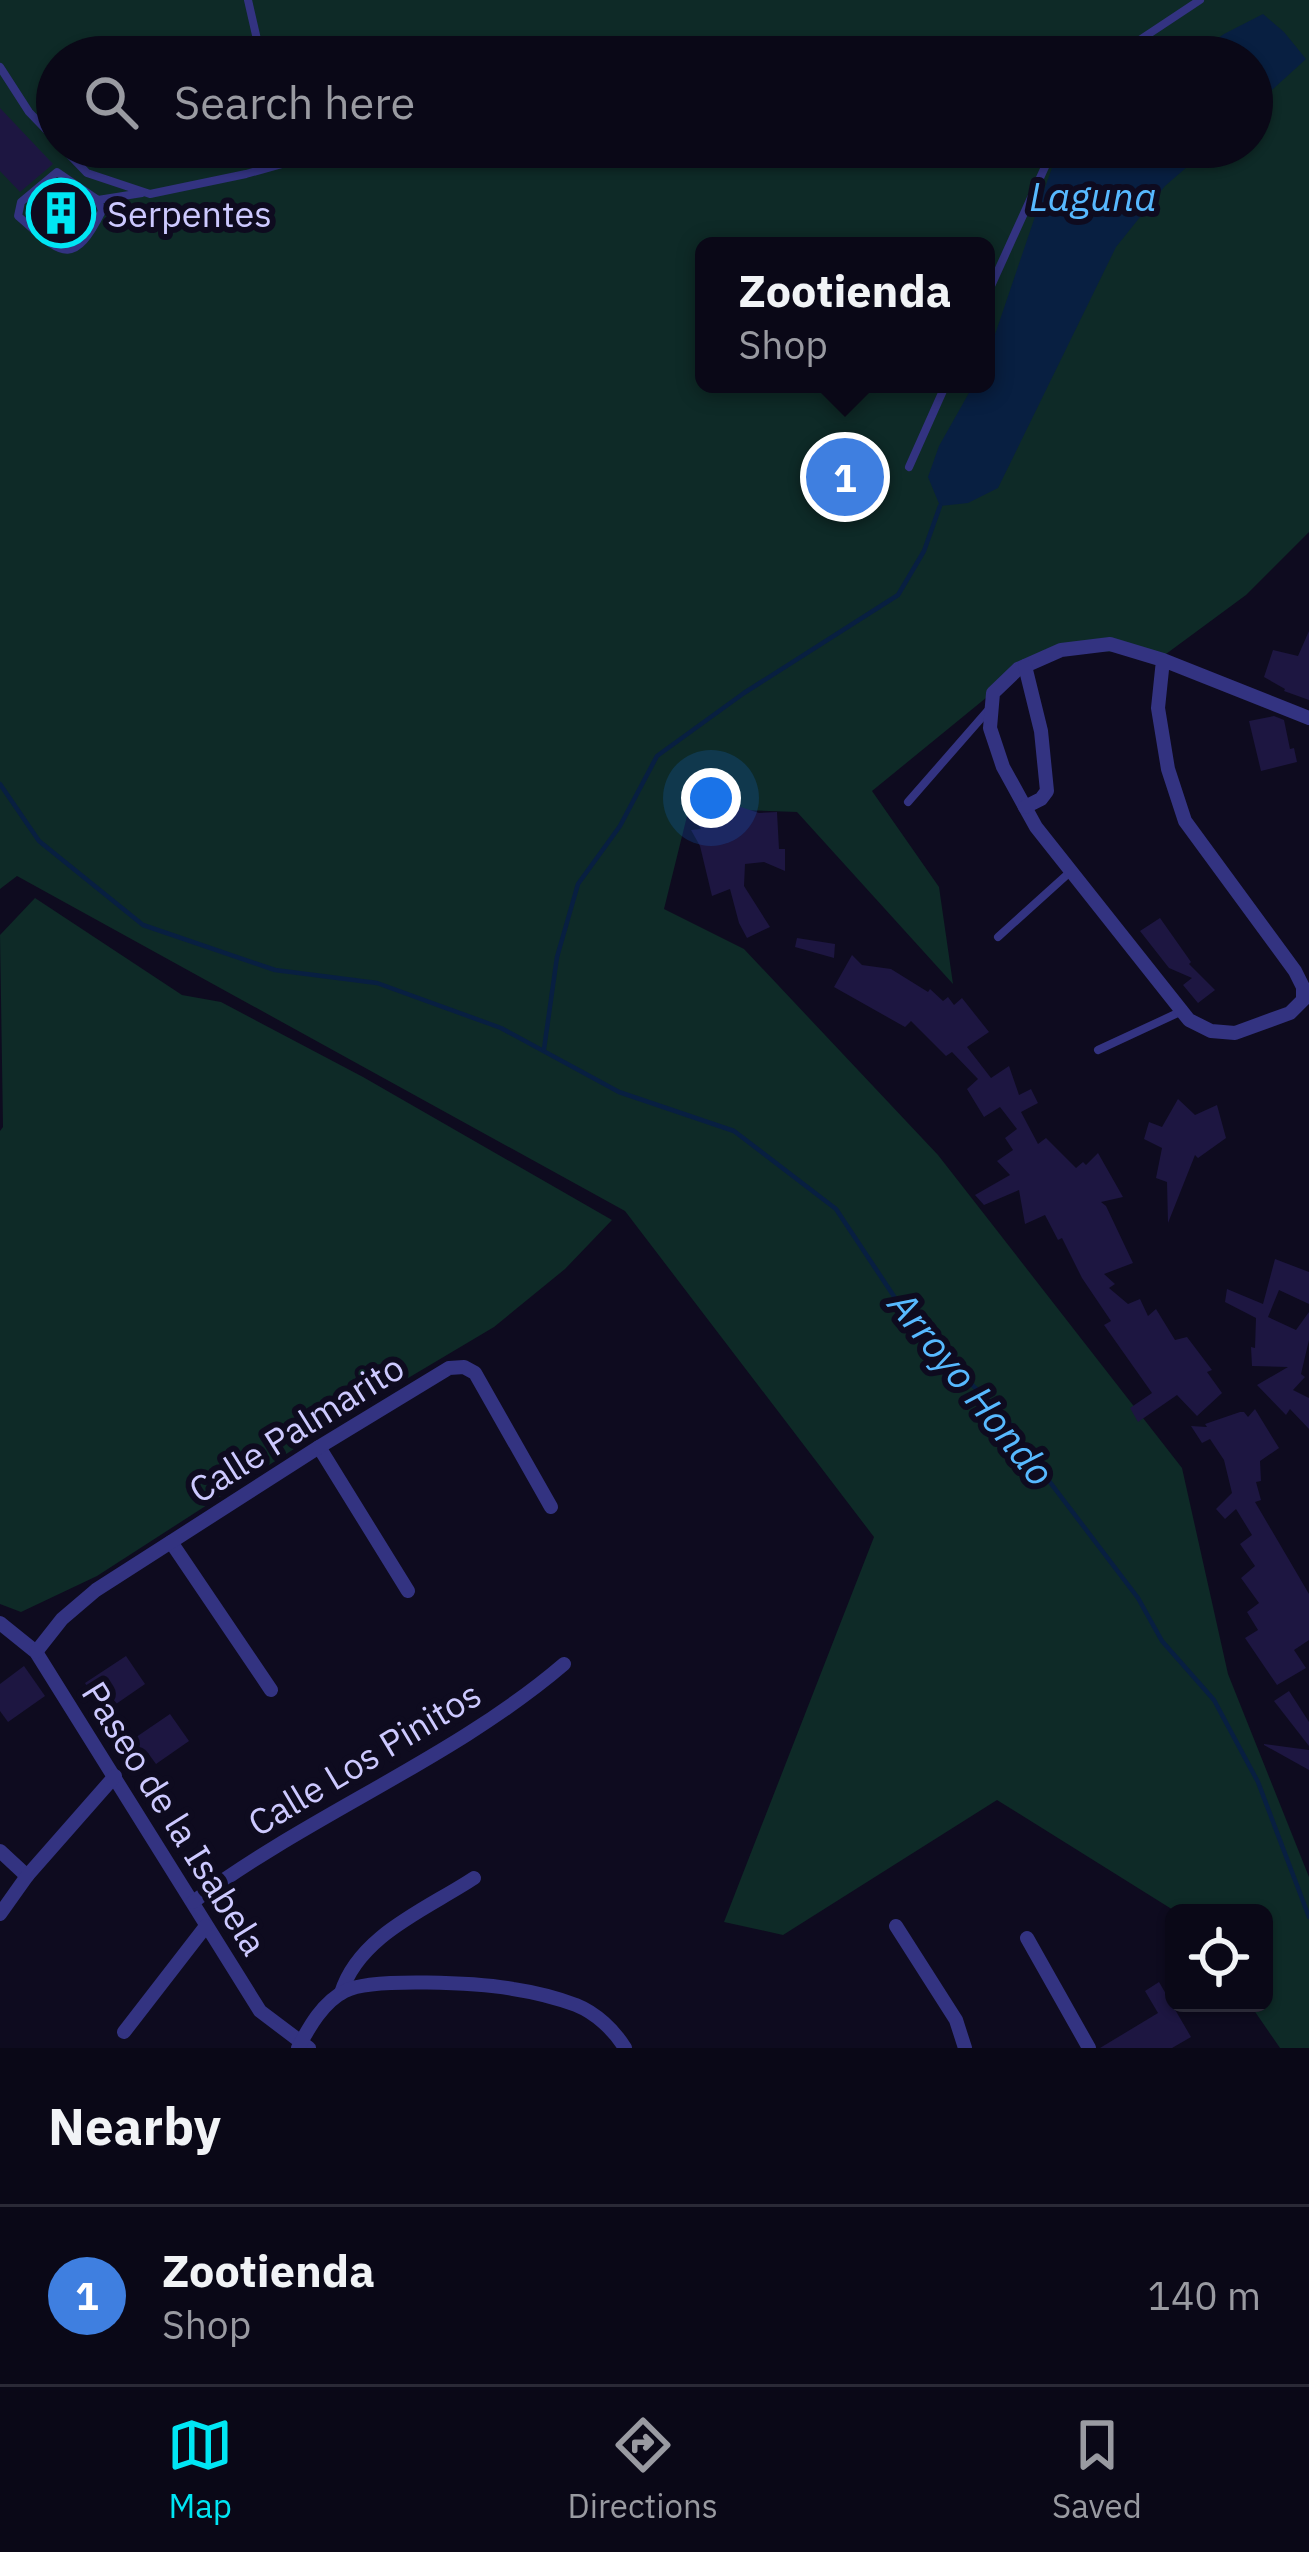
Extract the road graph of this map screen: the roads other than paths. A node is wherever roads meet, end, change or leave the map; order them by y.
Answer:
1 (248, 0) edge
2 (1201, 0) edge
3 (256, 36) edge
4 (1146, 36) edge
5 (0, 67) edge
6 (36, 119) edge
7 (82, 168) edge
8 (267, 168) edge
9 (1044, 168) edge
10 (146, 193) junction
11 (98, 200) junction
12 (995, 277) edge
13 (942, 393) edge
14 (909, 467) dead end
15 (1162, 660) junction
16 (1025, 666) junction
17 (992, 699) junction
18 (1309, 718) edge
19 (908, 802) dead end
20 (1025, 807) junction
21 (1071, 871) junction
22 (998, 937) dead end
23 (1181, 1011) junction
24 (1098, 1050) dead end
25 (319, 1447) junction
26 (551, 1507) dead end
27 (171, 1542) junction
28 (408, 1591) dead end
29 (0, 1623) edge
30 (36, 1652) junction
31 (564, 1664) dead end
32 (271, 1690) dead end
33 (115, 1776) junction
34 (0, 1851) edge
35 (27, 1876) junction
36 (474, 1878) dead end
37 (193, 1902) junction
38 (0, 1914) edge
39 (206, 1926) junction
40 (896, 1926) dead end
41 (1028, 1939) dead end
42 (340, 1993) junction
43 (124, 2032) dead end
44 (302, 2046) edge
45 (625, 2048) edge
46 (964, 2048) edge
47 (1089, 2048) edge

1 - 3 lane
2 - 4 lane
5 - 6 lane
7 - 10 lane
8 - 10 lane
9 - 12 lane
10 - 11 lane
11 - 11 lane
13 - 14 lane
15 - 16 street
15 - 18 street
15 - 23 street
16 - 17 street
16 - 20 street
17 - 19 lane
17 - 20 street
20 - 21 street
21 - 22 lane
21 - 23 street
23 - 24 lane
25 - 26 street, Calle Palmarito
25 - 27 street, Calle Palmarito
25 - 28 street
27 - 30 street, Calle Palmarito
27 - 32 street
29 - 30 street, Paseo de la Isabela
30 - 33 street, Paseo de la Isabela
31 - 37 street, Calle Los Pinitos
33 - 35 street
33 - 37 street, Paseo de la Isabela
34 - 35 street
35 - 38 street
36 - 42 street
37 - 39 street, Paseo de la Isabela
39 - 43 street
39 - 44 street, Paseo de la Isabela
40 - 46 street
41 - 47 street
42 - 44 street
42 - 45 street

